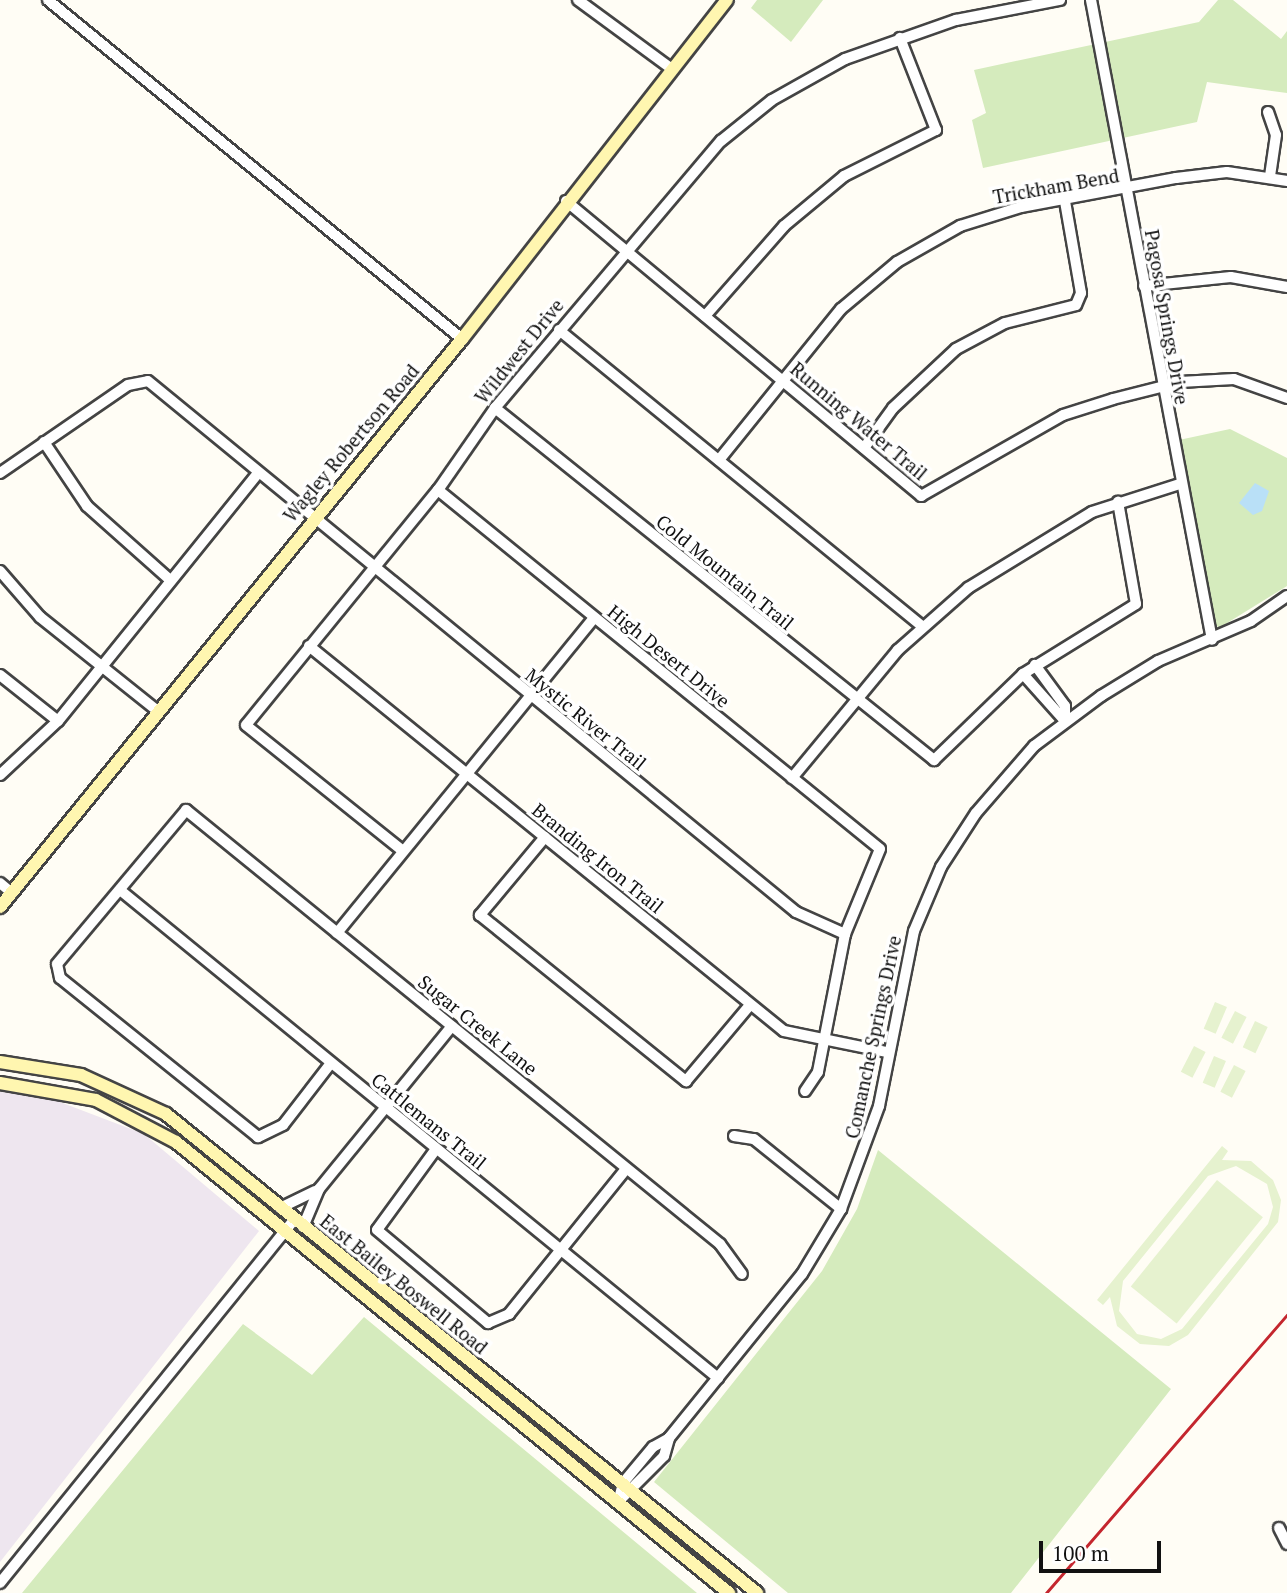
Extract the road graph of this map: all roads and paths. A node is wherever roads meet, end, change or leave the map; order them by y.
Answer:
1 (48, 0) edge
2 (578, 0) edge
3 (727, 0) edge
4 (1060, 0) edge
5 (1091, 0) edge
6 (900, 38) junction
7 (671, 69) junction
8 (1268, 112) dead end
9 (1270, 176) junction
10 (1287, 181) edge
11 (1128, 191) junction
12 (566, 201) junction
13 (1065, 201) junction
14 (624, 250) junction
15 (1144, 286) junction
16 (1287, 287) edge
17 (705, 316) junction
18 (559, 330) junction
19 (462, 339) junction
20 (783, 380) junction
21 (1161, 387) junction
22 (1287, 398) edge
23 (495, 408) junction
24 (44, 442) junction
25 (864, 448) junction
26 (719, 460) junction
27 (0, 472) edge
28 (258, 473) junction
29 (1180, 484) junction
30 (438, 490) junction
31 (1118, 502) junction
32 (313, 517) junction
33 (373, 568) junction
34 (0, 571) edge
35 (170, 580) junction
36 (1287, 596) edge
37 (594, 618) junction
38 (922, 626) junction
39 (1212, 640) junction
40 (309, 646) junction
41 (1035, 665) junction
42 (102, 667) junction
43 (1023, 674) junction
44 (0, 675) edge
45 (530, 696) junction
46 (855, 701) junction
47 (159, 712) junction
48 (58, 721) junction
49 (1065, 721) junction
50 (466, 774) junction
51 (0, 775) edge
52 (792, 778) junction
53 (545, 837) junction
54 (402, 851) junction
55 (0, 883) edge
56 (120, 890) junction
57 (12, 892) junction
58 (0, 907) edge
59 (337, 933) junction
60 (845, 934) junction
61 (750, 1005) junction
62 (452, 1026) junction
63 (823, 1043) junction
64 (886, 1052) junction
65 (0, 1062) edge
66 (331, 1063) junction
67 (0, 1083) edge
68 (805, 1091) dead end
69 (385, 1108) junction
70 (734, 1136) dead end
71 (436, 1149) junction
72 (626, 1169) junction
73 (319, 1189) junction
74 (281, 1208) junction
75 (841, 1209) junction
76 (294, 1226) junction
77 (560, 1250) junction
78 (742, 1274) dead end
79 (718, 1378) junction
80 (669, 1438) junction
81 (623, 1483) junction
82 (634, 1493) junction
83 (618, 1502) junction
84 (1279, 1528) dead end
85 (1287, 1544) edge
86 (0, 1583) edge
87 (729, 1593) edge
88 (757, 1593) edge

1 - 19 street
2 - 7 street
3 - 7 main road, Wagley Robertson Road
4 - 6 street, Wildwest Drive
5 - 11 street, Pagosa Springs Drive
6 - 14 street, Wildwest Drive
6 - 17 street
7 - 12 main road, Wagley Robertson Road
8 - 9 street
9 - 10 street, Trickham Bend
9 - 11 street, Trickham Bend
11 - 13 street, Trickham Bend
11 - 15 street, Pagosa Springs Drive
12 - 14 street, Running Water Trail
12 - 19 main road, Wagley Robertson Road
13 - 20 street, Trickham Bend
13 - 25 street
14 - 17 street, Running Water Trail
14 - 18 street, Wildwest Drive
15 - 16 street
15 - 21 street, Pagosa Springs Drive
17 - 20 street, Running Water Trail
18 - 23 street, Wildwest Drive
18 - 26 street
19 - 32 main road, Wagley Robertson Road
20 - 25 street, Running Water Trail
20 - 26 street, Trickham Bend
21 - 22 street, Running Water Trail
21 - 25 street, Running Water Trail
21 - 29 street, Pagosa Springs Drive
23 - 30 street, Wildwest Drive
23 - 46 street, Cold Mountain Trail
24 - 27 street
24 - 28 street, Mystic River Trail
24 - 35 street
26 - 38 street
28 - 32 street, Mystic River Trail
28 - 35 street
29 - 31 street
29 - 39 street, Pagosa Springs Drive
30 - 33 street, Wildwest Drive
30 - 37 street, High Desert Drive
31 - 38 street
31 - 41 street
32 - 33 street, Mystic River Trail
32 - 47 main road, Wagley Robertson Road
33 - 40 street, Wildwest Drive
33 - 45 street, Mystic River Trail
34 - 42 street
35 - 42 street
36 - 39 street, Comanche Springs Drive
37 - 45 street
37 - 52 street, High Desert Drive
38 - 46 street
39 - 49 street, Comanche Springs Drive
40 - 50 street, Branding Iron Trail
40 - 54 street, Wildwest Drive
41 - 43 street
41 - 49 street
42 - 47 street
42 - 48 street
43 - 46 street, Cold Mountain Trail
43 - 49 street
44 - 48 street
45 - 50 street
45 - 60 street, Mystic River Trail
46 - 52 street
47 - 57 main road, Wagley Robertson Road
48 - 51 street
49 - 64 street, Comanche Springs Drive
50 - 53 street, Branding Iron Trail
50 - 54 street
52 - 60 street, High Desert Drive
53 - 61 street, Branding Iron Trail
53 - 61 street
54 - 59 street
55 - 57 street
56 - 59 street, Sugar Creek Lane
56 - 66 street, Cattlemans Trail
56 - 66 street
57 - 58 main road, Wagley Robertson Road
59 - 62 street, Sugar Creek Lane
60 - 63 street
61 - 63 street, Branding Iron Trail
62 - 69 street
62 - 72 street, Sugar Creek Lane
63 - 64 street, Branding Iron Trail
63 - 68 street
64 - 75 street, Comanche Springs Drive
65 - 74 main road, East Bailey Boswell Road
66 - 69 street, Cattlemans Trail
67 - 76 main road, East Bailey Boswell Road
69 - 71 street, Cattlemans Trail
69 - 73 street
70 - 75 street
71 - 77 street, Cattlemans Trail
71 - 77 street
72 - 77 street
72 - 78 street, Sugar Creek Lane
73 - 74 street
73 - 76 street
74 - 76 main road, East Bailey Boswell Road
75 - 79 street, Comanche Springs Drive
76 - 81 main road, East Bailey Boswell Road
76 - 83 main road, East Bailey Boswell Road
76 - 86 street
77 - 79 street, Cattlemans Trail
79 - 80 street, Comanche Springs Drive
80 - 81 street, Comanche Springs Drive
80 - 82 street, Comanche Springs Drive
81 - 82 main road, East Bailey Boswell Road
81 - 83 street, Comanche Springs Drive
82 - 83 street, Comanche Springs Drive
82 - 88 main road, East Bailey Boswell Road
83 - 87 main road, East Bailey Boswell Road
84 - 85 street

